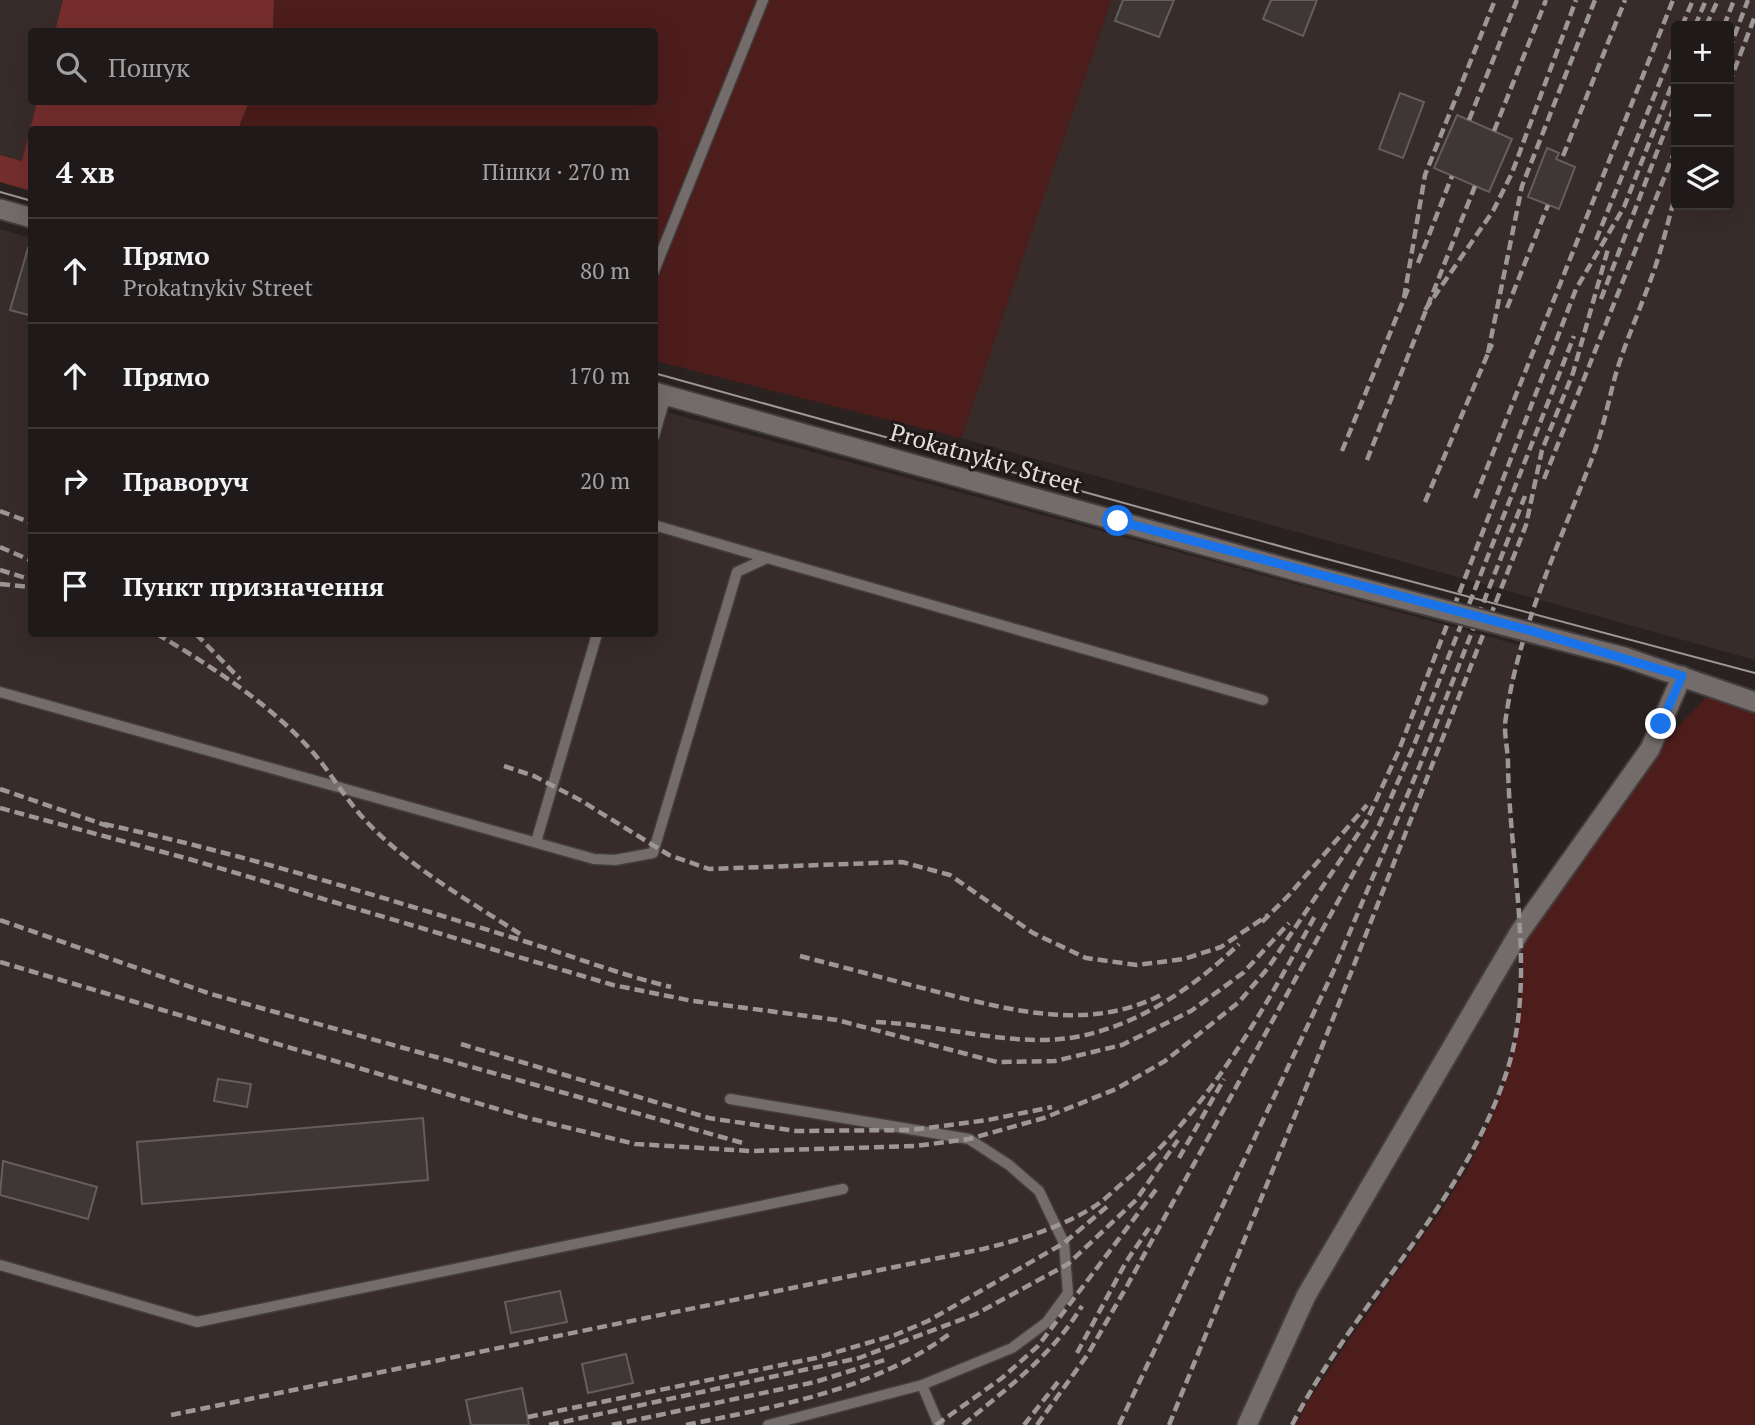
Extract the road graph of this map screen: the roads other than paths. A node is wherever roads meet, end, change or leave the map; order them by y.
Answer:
1 (764, 0) edge
2 (0, 209) edge
3 (28, 217) edge
4 (658, 261) edge
5 (660, 394) edge
6 (658, 526) edge
7 (767, 558) junction
8 (596, 637) edge
9 (1682, 676) junction
10 (0, 692) edge
11 (1263, 700) dead end
12 (1755, 702) edge
13 (536, 842) junction
14 (730, 1099) dead end
15 (843, 1189) dead end
16 (0, 1265) edge
17 (922, 1385) junction
18 (768, 1425) edge
19 (939, 1425) edge
20 (1247, 1425) edge

1 - 4 lane
2 - 3 street
5 - 9 street, Prokatnykiv Street, bridge
6 - 7 lane
7 - 11 lane
7 - 13 lane
8 - 13 lane
9 - 12 street, Prokatnykiv Street
9 - 20 street
10 - 13 lane
14 - 17 lane
15 - 16 lane
17 - 18 lane
17 - 19 lane

